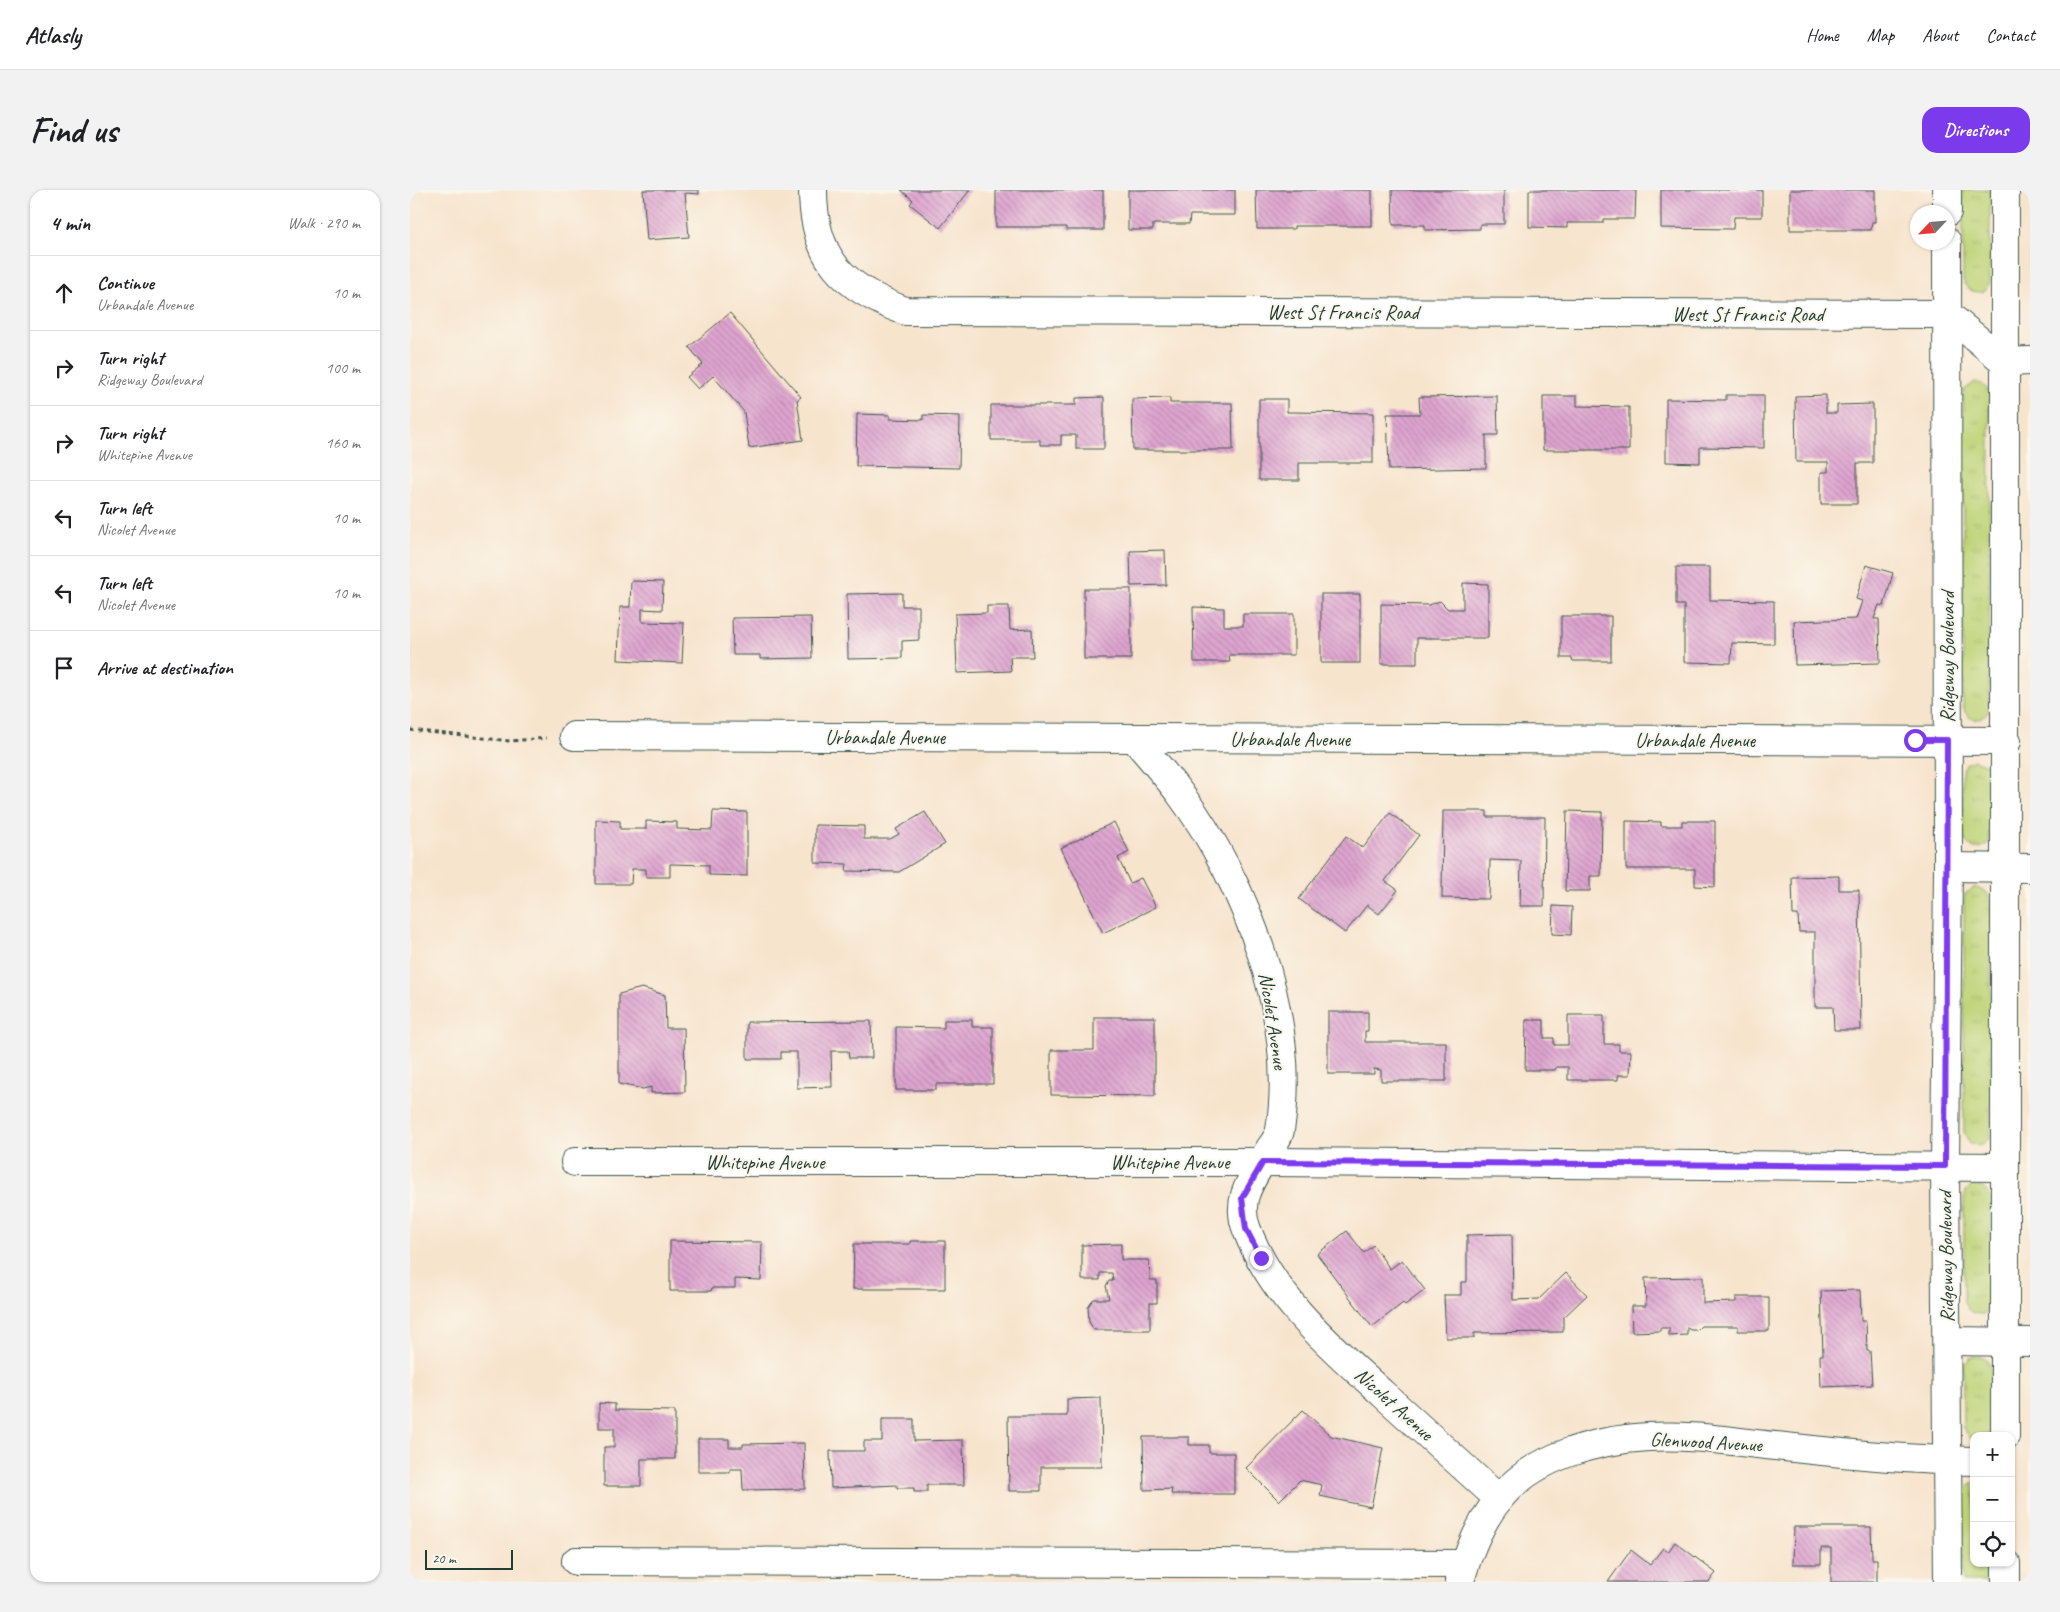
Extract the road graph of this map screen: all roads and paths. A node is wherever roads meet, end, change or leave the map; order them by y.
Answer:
1 (813, 190) edge
2 (1948, 190) edge
3 (2005, 190) edge
4 (1948, 205) edge
5 (1947, 250) edge
6 (1947, 314) junction
7 (2018, 362) edge
8 (410, 730) edge
9 (574, 736) joint
10 (1134, 738) junction
11 (1947, 740) junction
12 (2007, 741) junction
13 (1948, 867) junction
14 (2018, 868) edge
15 (575, 1162) dead end
16 (1263, 1162) junction
17 (1945, 1166) junction
18 (2005, 1167) junction
19 (1947, 1341) junction
20 (2017, 1342) edge
21 (2006, 1432) edge
22 (1961, 1460) edge
23 (1499, 1498) junction
24 (576, 1561) dead end
25 (2006, 1567) edge
26 (1462, 1573) edge
27 (1948, 1582) edge
28 (2006, 1582) edge

1 - 6 street, West St Francis Road
2 - 4 street
3 - 7 street
5 - 6 street, Ridgeway Boulevard
6 - 7 street
6 - 11 street, Ridgeway Boulevard
7 - 12 street
8 - 9 path
9 - 10 street, Urbandale Avenue
10 - 11 street, Urbandale Avenue
10 - 16 street, Nicolet Avenue
11 - 12 street, Urbandale Avenue
11 - 13 street, Ridgeway Boulevard
12 - 14 street
13 - 14 street
13 - 17 street, Ridgeway Boulevard
14 - 18 street
15 - 16 street, Whitepine Avenue
16 - 17 street, Whitepine Avenue
16 - 23 street, Nicolet Avenue
17 - 18 street, Whitepine Avenue
17 - 19 street, Ridgeway Boulevard
18 - 20 street
19 - 20 street
19 - 22 street, Ridgeway Boulevard
20 - 21 street
22 - 23 street, Glenwood Avenue
22 - 27 street, Ridgeway Boulevard
23 - 26 street, Glenwood Avenue
24 - 26 street
25 - 28 street

